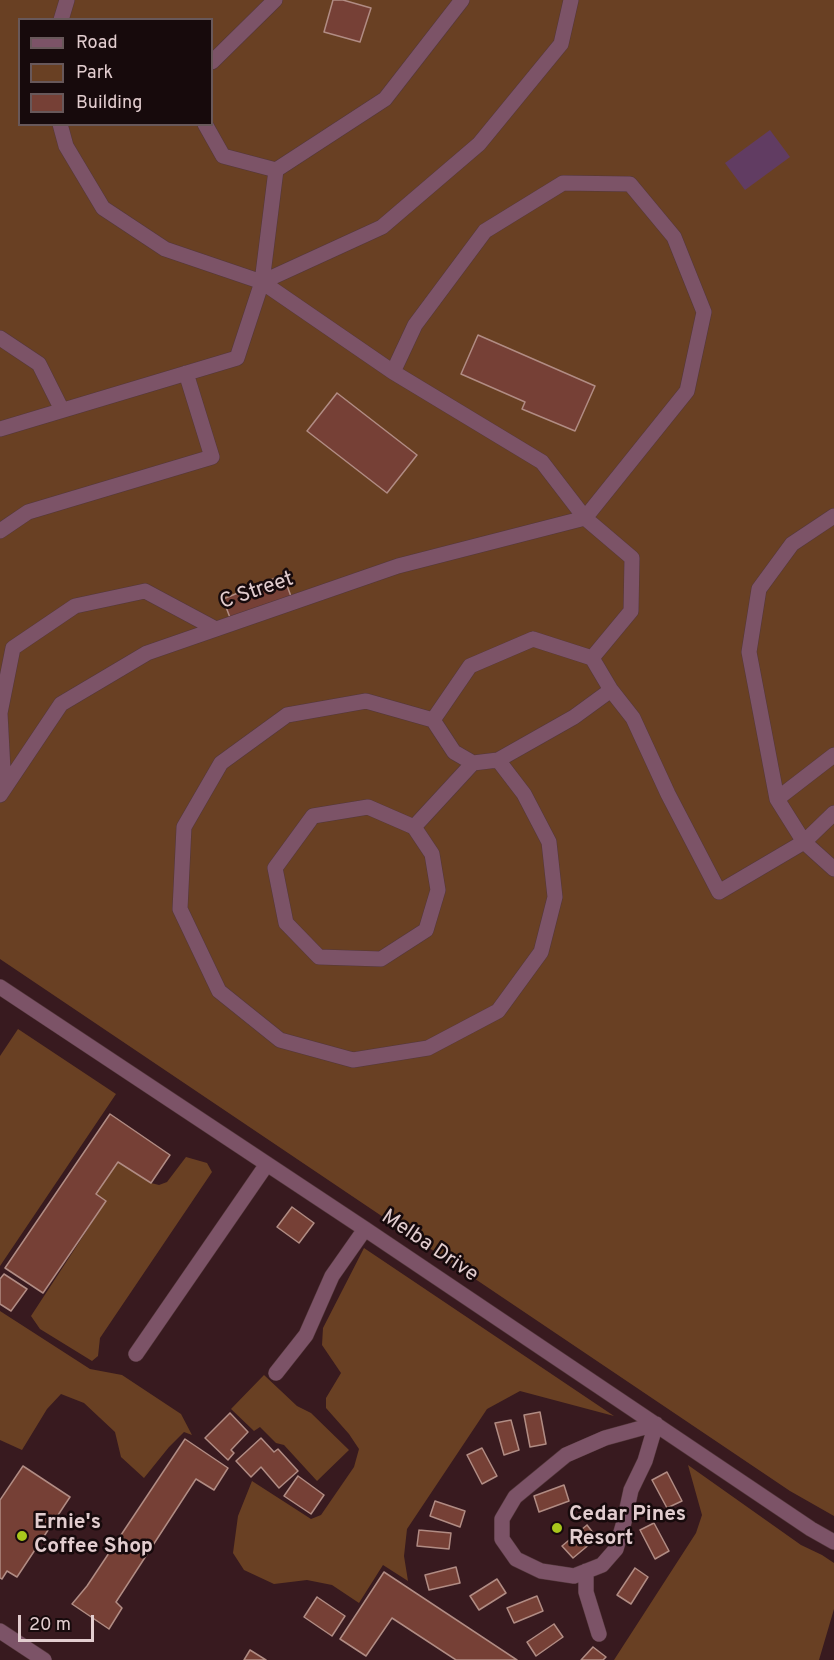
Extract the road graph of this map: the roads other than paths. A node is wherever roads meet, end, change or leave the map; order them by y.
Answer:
1 (67, 0) edge
2 (275, 0) edge
3 (462, 0) edge
4 (571, 0) edge
5 (62, 18) edge
6 (213, 61) edge
7 (61, 126) edge
8 (206, 126) edge
9 (276, 170) junction
10 (262, 282) junction
11 (0, 338) edge
12 (393, 372) junction
13 (186, 373) junction
14 (62, 410) junction
15 (0, 429) edge
16 (834, 516) edge
17 (585, 518) junction
18 (0, 531) edge
19 (216, 628) junction
20 (592, 658) junction
21 (611, 690) junction
22 (433, 720) junction
23 (834, 755) edge
24 (498, 760) junction
25 (473, 763) junction
26 (2, 792) edge
27 (777, 798) junction
28 (834, 813) edge
29 (414, 827) junction
30 (804, 842) junction
31 (834, 869) edge
32 (0, 987) edge
33 (267, 1164) junction
34 (365, 1229) junction
35 (136, 1354) dead end
36 (276, 1373) dead end
37 (656, 1425) junction
38 (834, 1542) edge
39 (586, 1571) junction
40 (0, 1631) edge
41 (599, 1634) dead end
42 (44, 1660) edge

1 - 5 street
2 - 6 street
3 - 9 street
4 - 10 street
7 - 10 street
8 - 9 street
9 - 10 street
10 - 12 street
10 - 13 street
11 - 14 street
12 - 17 street
12 - 17 street
13 - 14 street
13 - 18 street
14 - 15 street
16 - 27 street
17 - 19 street, C Street
17 - 20 street
19 - 26 street, C Street
19 - 26 street
20 - 21 street
20 - 22 street
21 - 24 street
21 - 30 street
22 - 24 street
22 - 25 street
23 - 27 street
24 - 25 street
25 - 29 street
27 - 30 street
28 - 30 street
29 - 29 street
30 - 31 street
32 - 33 street, Melba Drive
33 - 34 street, Melba Drive
33 - 35 street
34 - 36 street
34 - 37 street, Melba Drive
37 - 38 street, Melba Drive
37 - 39 street
37 - 39 street
39 - 41 street
40 - 42 street

